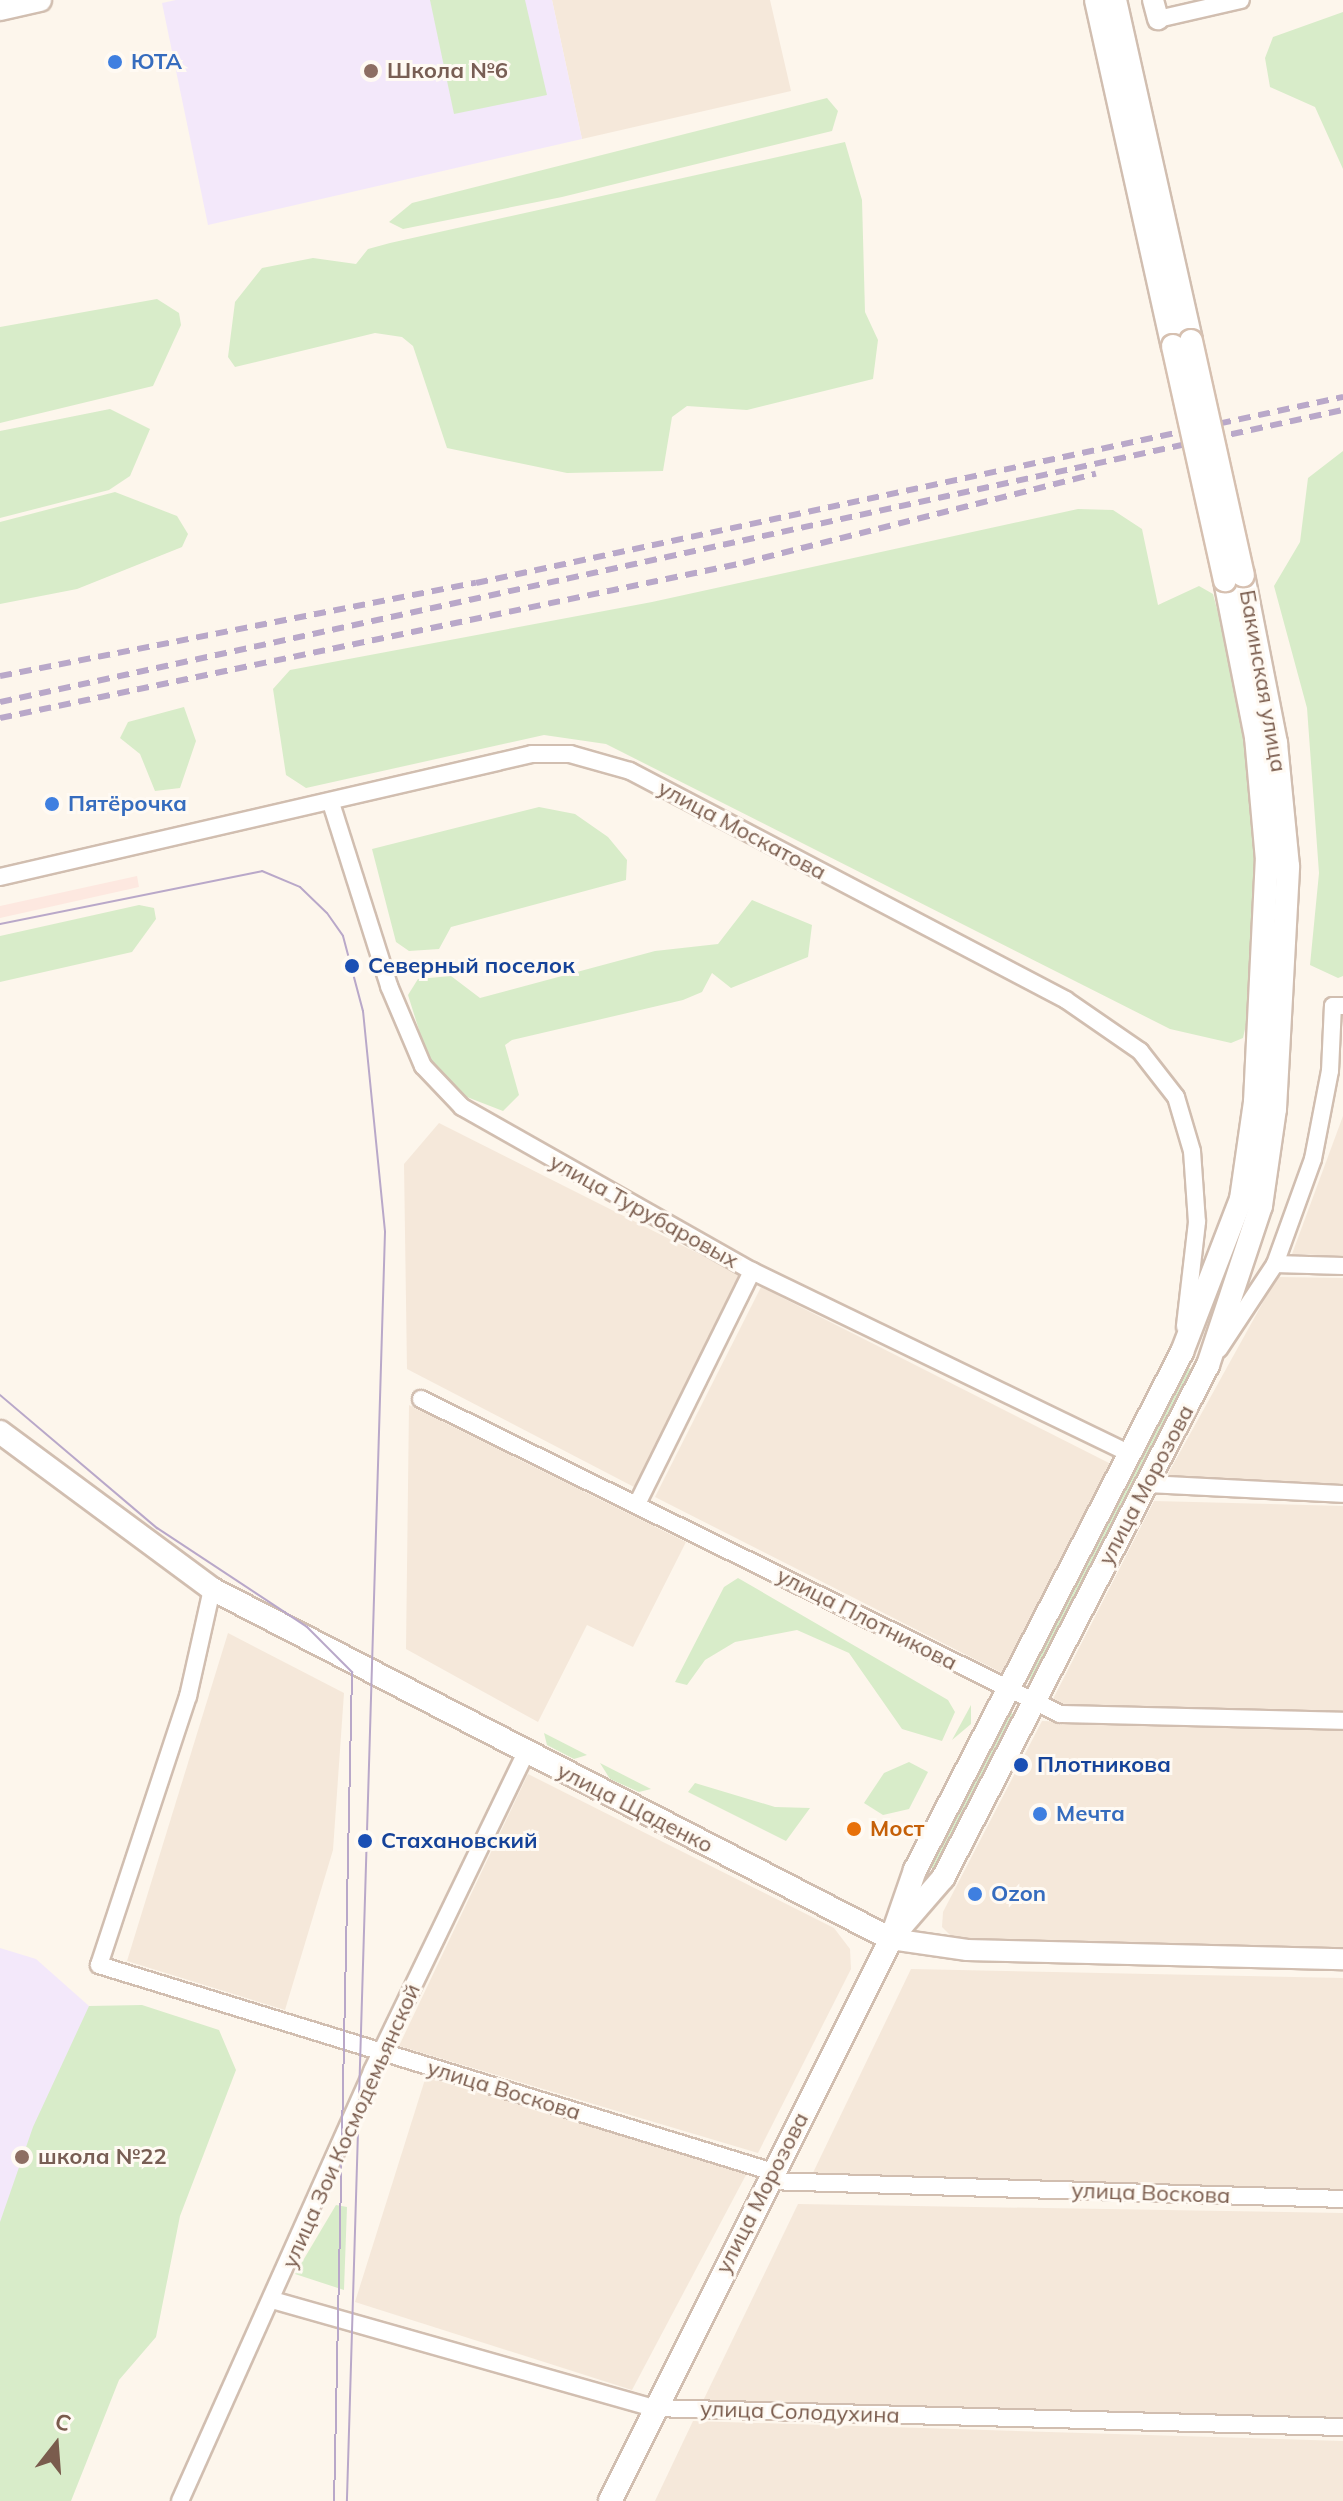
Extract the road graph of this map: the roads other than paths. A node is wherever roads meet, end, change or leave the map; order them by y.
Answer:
1 (40, 0) edge
2 (1096, 0) edge
3 (1115, 0) edge
4 (1241, 0) edge
5 (0, 9) edge
6 (1155, 10) edge
7 (1182, 343) junction
8 (1234, 578) junction
9 (332, 806) junction
10 (0, 877) edge
11 (1338, 1006) edge
12 (1275, 1264) junction
13 (1343, 1266) edge
14 (752, 1271) junction
15 (1182, 1352) junction
16 (1208, 1365) junction
17 (421, 1399) dead end
18 (0, 1432) edge
19 (1129, 1453) junction
20 (1146, 1484) junction
21 (1343, 1494) edge
22 (637, 1504) junction
23 (212, 1589) junction
24 (1006, 1689) junction
25 (1032, 1702) junction
26 (1343, 1721) edge
27 (526, 1752) junction
28 (891, 1939) junction
29 (1343, 1959) edge
30 (381, 2053) junction
31 (770, 2176) junction
32 (1343, 2199) edge
33 (272, 2300) junction
34 (653, 2408) junction
35 (1343, 2427) edge
36 (634, 2447) junction
37 (180, 2501) edge
38 (600, 2501) edge
39 (610, 2501) edge

1 - 5 main road
2 - 7 main road, Бакинская улица
3 - 7 main road, Бакинская улица
4 - 6 street
7 - 8 main road, Бакинская улица, bridge
8 - 15 main road, Бакинская улица
8 - 16 main road, Бакинская улица
9 - 10 street, улица Москатова
9 - 14 street, улица Турубаровых
9 - 15 street, улица Москатова
11 - 12 street, улица Морозова
12 - 13 street
12 - 16 street, улица Морозова
14 - 19 street, улица Турубаровых
14 - 22 street
15 - 19 main road, улица Морозова
16 - 20 main road, улица Морозова
17 - 22 street, улица Плотникова
18 - 23 main road, улица Щаденко
19 - 24 main road, улица Морозова
20 - 21 street
20 - 25 main road, улица Морозова
22 - 24 street, улица Плотникова
23 - 27 main road, улица Щаденко
23 - 30 street, улица Воскова
24 - 25 street, улица Плотникова
24 - 28 main road, улица Морозова
25 - 26 street, улица Плотникова
25 - 28 main road, улица Морозова
27 - 28 main road, улица Щаденко
27 - 30 street, улица Зои Космодемьянской
28 - 29 street, улица Щаденко
28 - 31 main road, улица Морозова
30 - 31 street, улица Воскова
30 - 33 street, улица Зои Космодемьянской
31 - 32 street, улица Воскова
31 - 34 main road, улица Морозова
33 - 34 street, улица Солодухина
33 - 37 street, улица Зои Космодемьянской
34 - 35 street, улица Солодухина
34 - 36 main road, улица Морозова
36 - 38 main road, улица Морозова
36 - 39 main road, улица Морозова

